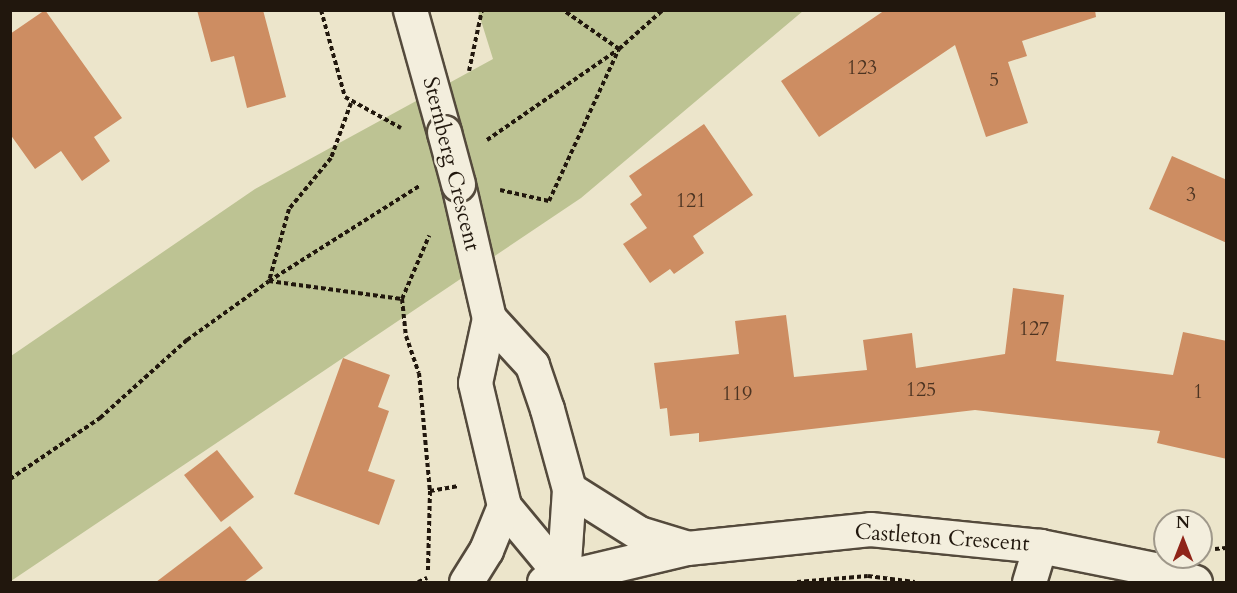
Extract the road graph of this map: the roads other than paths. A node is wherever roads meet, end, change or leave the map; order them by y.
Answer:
1 (410, 10) edge
2 (489, 318) junction
3 (569, 489) junction
4 (504, 506) junction
5 (1040, 546) junction
6 (687, 548) junction
7 (554, 580) edge
8 (466, 582) edge
9 (1029, 582) edge
10 (1195, 582) edge

1 - 2 street, Sternberg Crescent, bridge
2 - 3 street, Sternberg Crescent
2 - 4 street, Sternberg Crescent
3 - 6 street
3 - 7 street, Sternberg Crescent
4 - 7 street, Sternberg Crescent
4 - 8 street
5 - 6 street, Castleton Crescent
5 - 9 street
5 - 10 street, Castleton Crescent
6 - 7 street, Castleton Crescent

